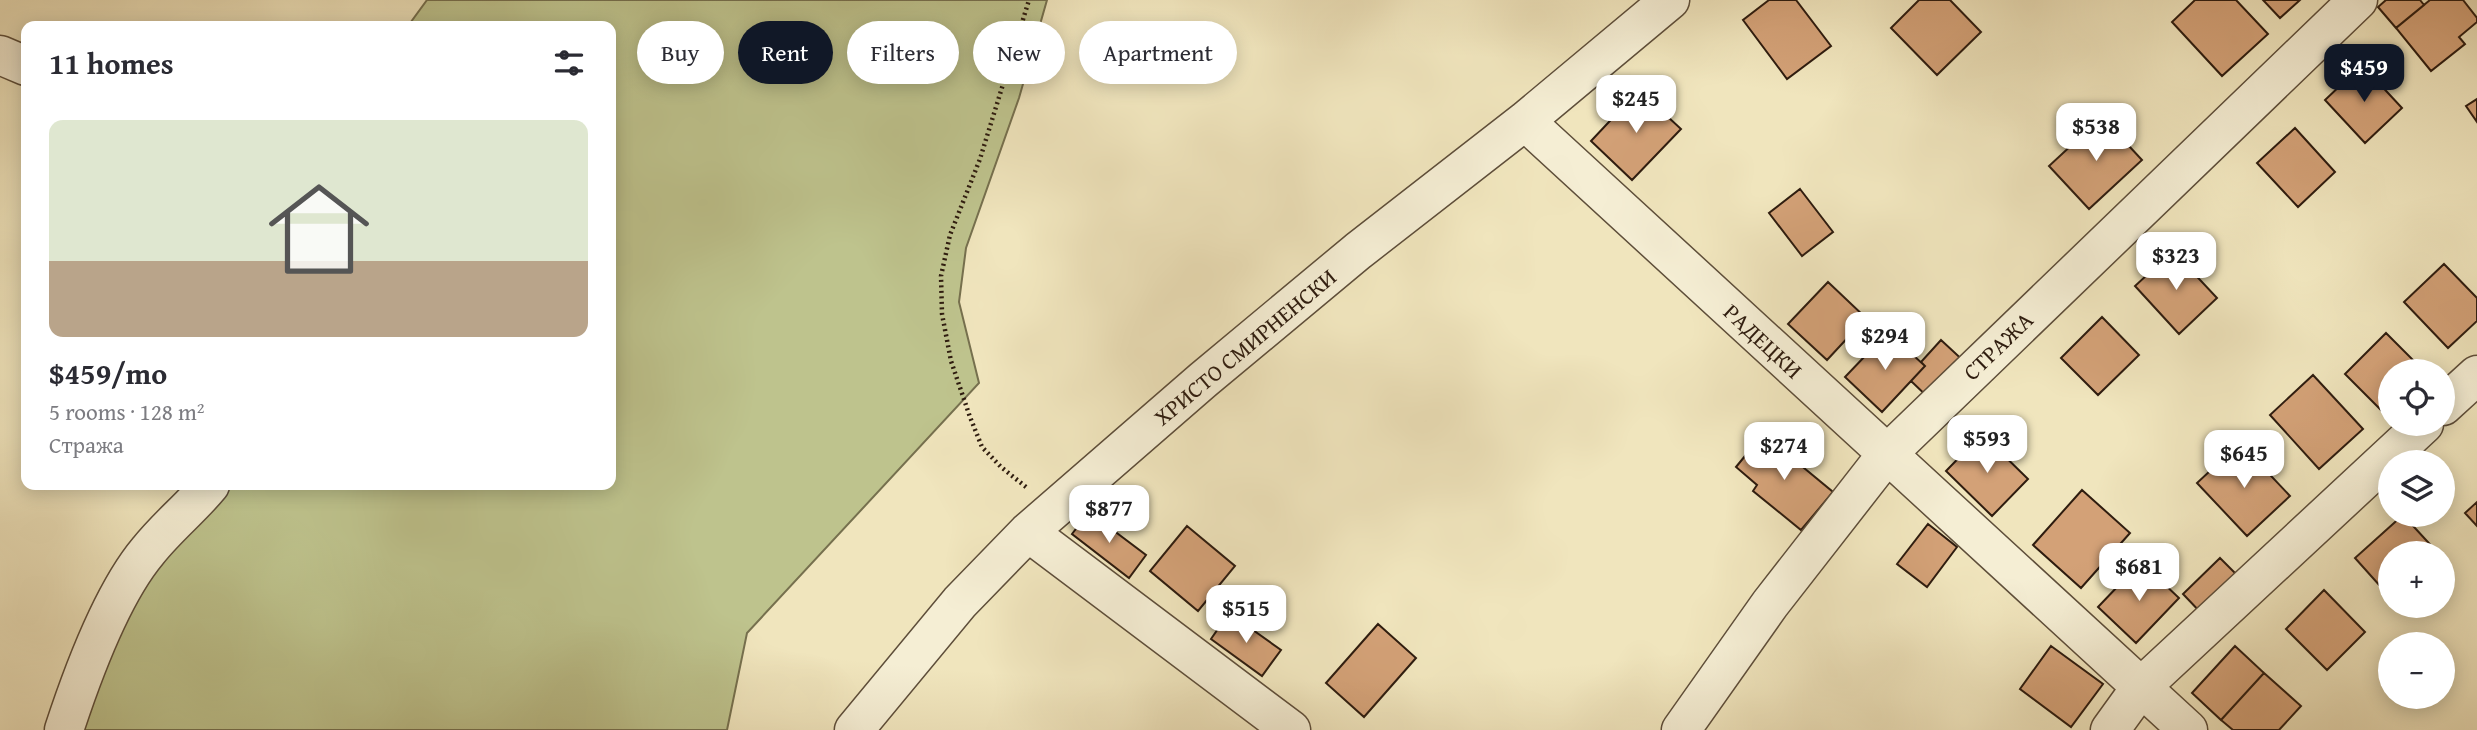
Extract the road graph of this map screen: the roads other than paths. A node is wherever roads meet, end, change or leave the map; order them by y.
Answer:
1 (1670, 0) edge
2 (2358, 0) edge
3 (0, 55) edge
4 (21, 63) edge
5 (1525, 121) junction
6 (2477, 374) edge
7 (2455, 395) edge
8 (2411, 436) edge
9 (1887, 454) junction
10 (205, 490) edge
11 (1042, 520) junction
12 (2141, 687) junction
13 (64, 730) edge
14 (855, 730) edge
15 (1291, 730) edge
16 (1681, 730) edge
17 (2110, 730) edge
18 (2188, 730) edge

1 - 5 street, ХРИСТО СМИРНЕНСКИ
2 - 9 street, СТРАЖА
3 - 4 street
5 - 9 street, РАДЕЦКИ
5 - 11 street, ХРИСТО СМИРНЕНСКИ
6 - 7 street
8 - 12 street
9 - 12 street, РАДЕЦКИ
9 - 16 street, СТРАЖА
10 - 13 street
11 - 14 street, ХРИСТО СМИРНЕНСКИ
11 - 15 street
12 - 17 street
12 - 18 street, РАДЕЦКИ

